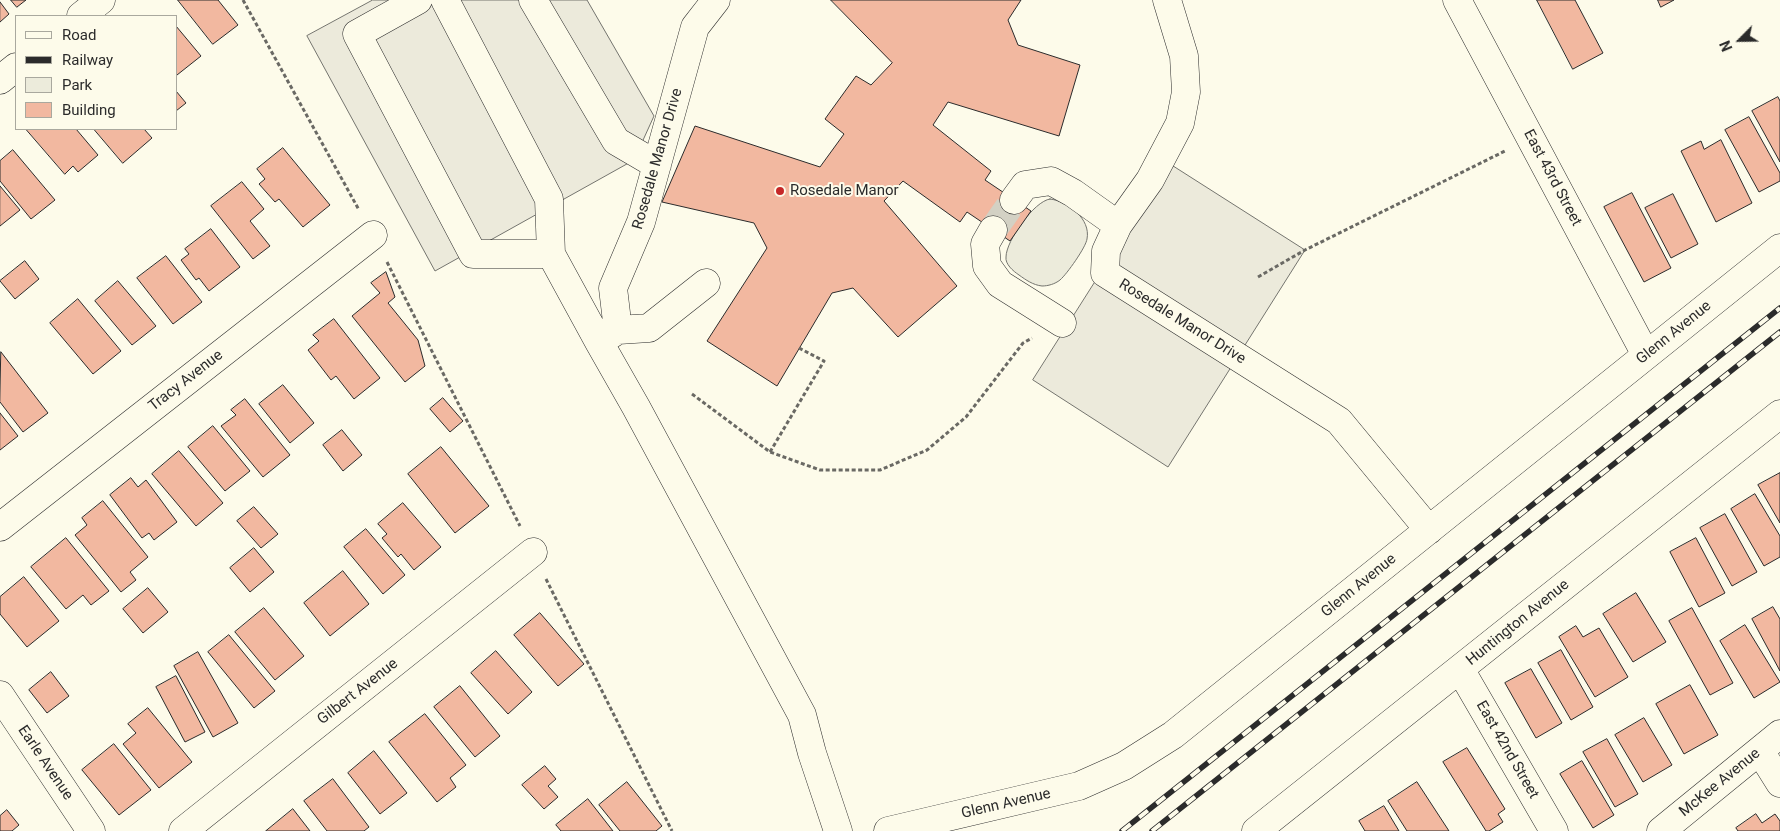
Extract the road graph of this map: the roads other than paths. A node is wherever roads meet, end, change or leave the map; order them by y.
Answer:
1 (101, 0) edge
2 (418, 0) edge
3 (445, 0) edge
4 (533, 0) edge
5 (716, 0) edge
6 (1167, 0) edge
7 (1458, 0) edge
8 (82, 15) edge
9 (15, 68) edge
10 (0, 80) edge
11 (657, 165) junction
12 (1014, 200) tunnel mouth
13 (1118, 224) junction
14 (993, 230) tunnel mouth
15 (373, 234) road end
16 (1780, 248) edge
17 (551, 254) junction
18 (706, 283) dead end
19 (1062, 323) road end
20 (608, 336) junction
21 (1646, 355) junction
22 (1780, 414) edge
23 (0, 527) edge
24 (1429, 530) junction
25 (534, 552) road end
26 (1460, 669) junction
27 (0, 696) edge
28 (1770, 743) edge
29 (1780, 783) edge
30 (91, 831) edge
31 (183, 831) edge
32 (838, 831) edge
33 (888, 831) edge
34 (1256, 831) edge
35 (1554, 831) edge
36 (1660, 831) edge

1 - 8 street
2 - 17 street
3 - 17 street
4 - 11 street
5 - 11 street, Rosedale Manor Drive
6 - 13 street, Rosedale Manor Drive
7 - 21 street, East 43rd Street
9 - 10 street
11 - 20 street, Rosedale Manor Drive
12 - 13 street
13 - 24 street, Rosedale Manor Drive
14 - 19 street
15 - 23 street, Tracy Avenue
16 - 21 street, Glenn Avenue
17 - 20 street
18 - 20 street
20 - 32 street
21 - 24 street, Glenn Avenue
22 - 26 street, Huntington Avenue
24 - 33 street, Glenn Avenue
25 - 31 street, Gilbert Avenue
26 - 34 street, Huntington Avenue
26 - 35 street, East 42nd Street
27 - 30 street, Earle Avenue
28 - 29 street
28 - 36 street, McKee Avenue

